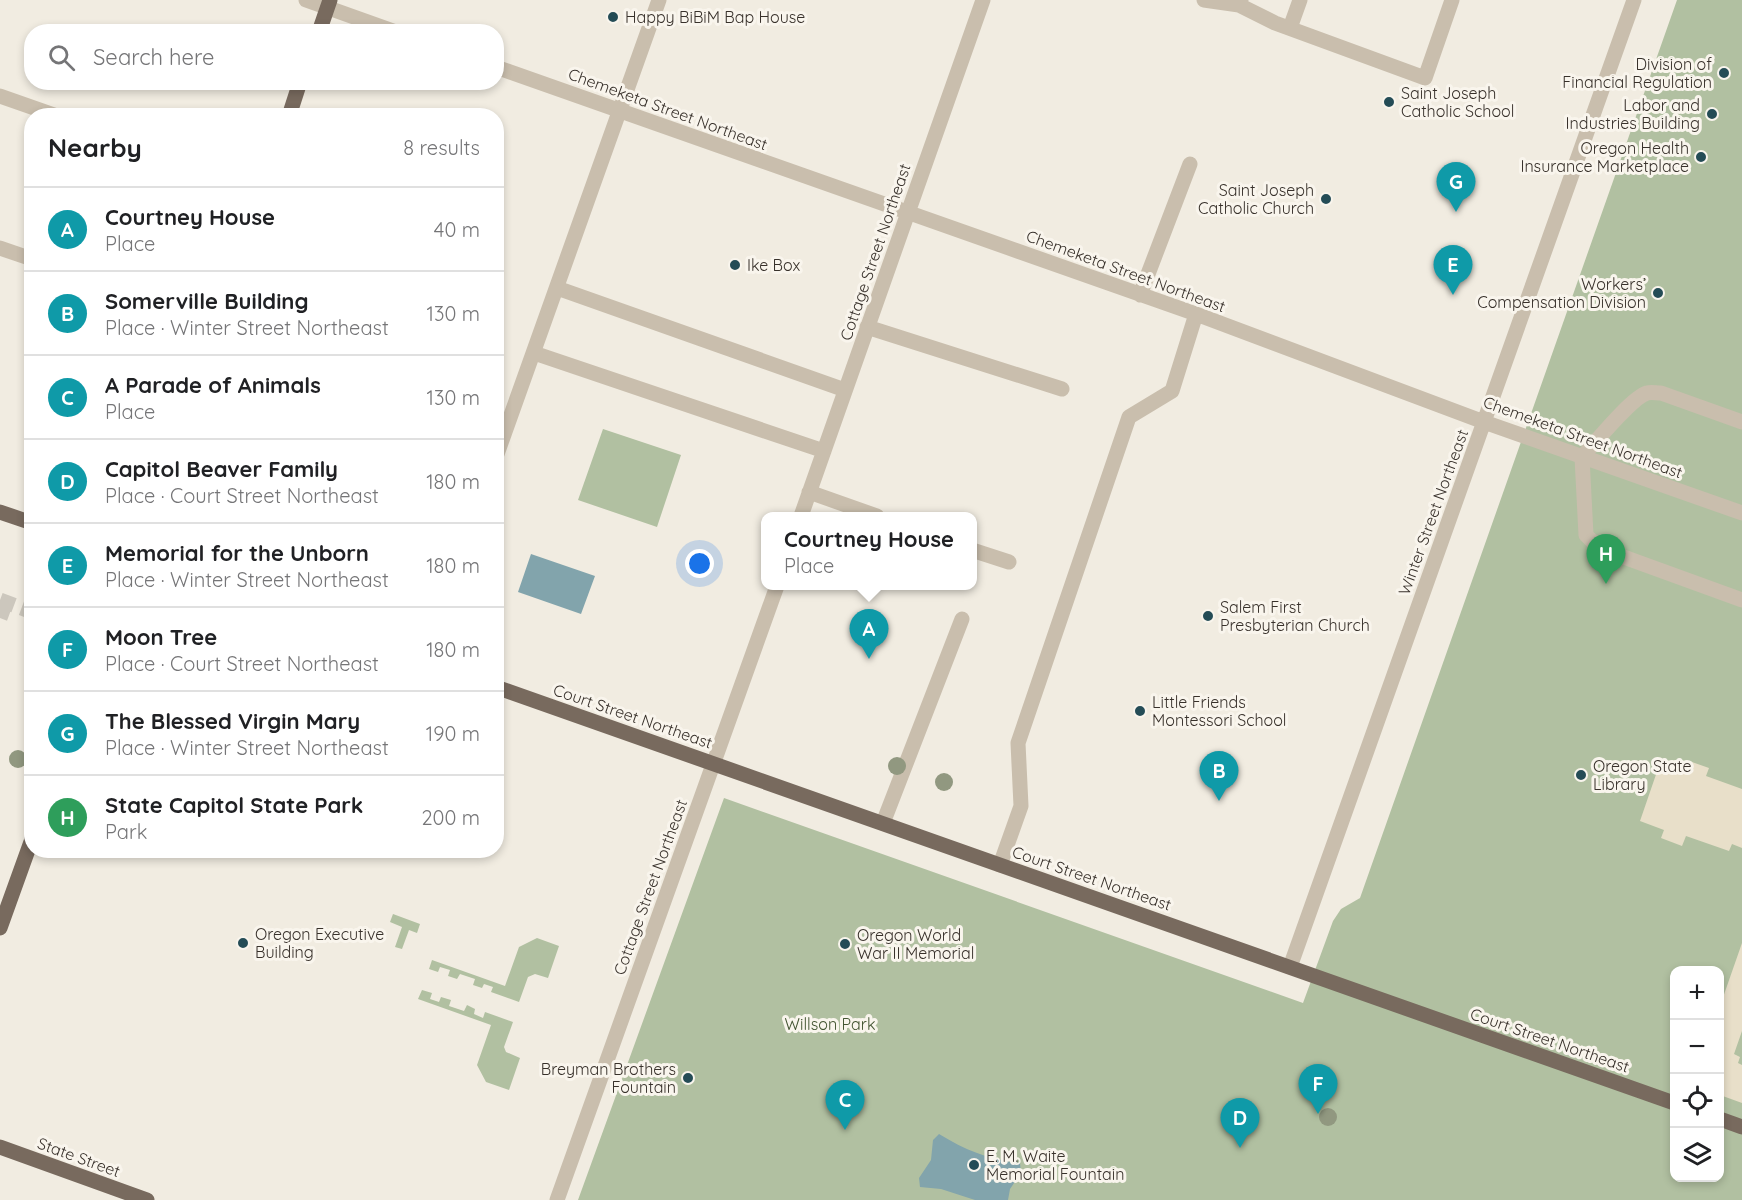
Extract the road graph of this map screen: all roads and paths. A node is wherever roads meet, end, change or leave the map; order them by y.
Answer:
1 (306, 0) edge
2 (659, 0) edge
3 (983, 0) edge
4 (1204, 0) edge
5 (1300, 0) edge
6 (1452, 0) edge
7 (1634, 0) edge
8 (1240, 2) edge
9 (329, 4) edge
10 (322, 24) edge
11 (377, 24) edge
12 (1290, 28) junction
13 (504, 70) edge
14 (297, 90) edge
15 (0, 96) edge
16 (34, 108) edge
17 (292, 108) edge
18 (620, 111) junction
19 (1190, 164) dead end
20 (908, 212) junction
21 (0, 248) edge
22 (24, 256) edge
23 (556, 288) junction
24 (1140, 295) junction
25 (1196, 314) junction
26 (867, 327) junction
27 (534, 353) junction
28 (1062, 389) dead end
29 (845, 390) junction
30 (1484, 422) junction
31 (1742, 422) edge
32 (504, 435) edge
33 (824, 451) junction
34 (1582, 457) junction
35 (809, 492) junction
36 (0, 512) edge
37 (802, 512) edge
38 (866, 512) edge
39 (1742, 513) edge
40 (24, 520) edge
41 (977, 551) edge
42 (1009, 562) dead end
43 (775, 590) edge
44 (1742, 600) edge
45 (962, 619) dead end
46 (504, 690) edge
47 (714, 764) junction
48 (883, 823) junction
49 (25, 858) edge
50 (1000, 865) junction
51 (0, 928) edge
52 (1290, 968) junction
53 (1670, 1102) edge
54 (1724, 1121) edge
55 (1742, 1127) edge
56 (0, 1147) edge
57 (147, 1200) edge
58 (557, 1200) edge

1 - 9 street
2 - 18 street
3 - 20 street, Cottage Street Northeast
4 - 8 street
5 - 12 street
6 - 12 street
7 - 30 street, Winter Street Northeast
8 - 12 street
9 - 10 main road
9 - 11 street
13 - 18 street, Chemeketa Street Northeast
14 - 17 main road
15 - 16 street
18 - 20 street, Chemeketa Street Northeast
18 - 23 street
19 - 24 street
20 - 24 street, Chemeketa Street Northeast
20 - 26 street, Cottage Street Northeast
21 - 22 street
23 - 27 street
23 - 29 street
24 - 25 street, Chemeketa Street Northeast
25 - 30 street, Chemeketa Street Northeast
25 - 50 street
26 - 28 street
26 - 29 street, Cottage Street Northeast
27 - 32 street
27 - 33 street
29 - 33 street, Cottage Street Northeast
30 - 34 street, Chemeketa Street Northeast
30 - 52 street, Winter Street Northeast
31 - 34 street
33 - 35 street, Cottage Street Northeast
34 - 39 street, Chemeketa Street Northeast
34 - 44 street
35 - 37 street, Cottage Street Northeast
35 - 38 street
36 - 40 main road
41 - 42 street
43 - 47 street, Cottage Street Northeast
45 - 48 street
46 - 47 main road, Court Street Northeast
47 - 48 main road, Court Street Northeast
47 - 58 street, Cottage Street Northeast
48 - 50 main road, Court Street Northeast
49 - 51 main road
50 - 52 main road, Court Street Northeast
52 - 53 main road, Court Street Northeast
54 - 55 main road
56 - 57 main road, State Street

